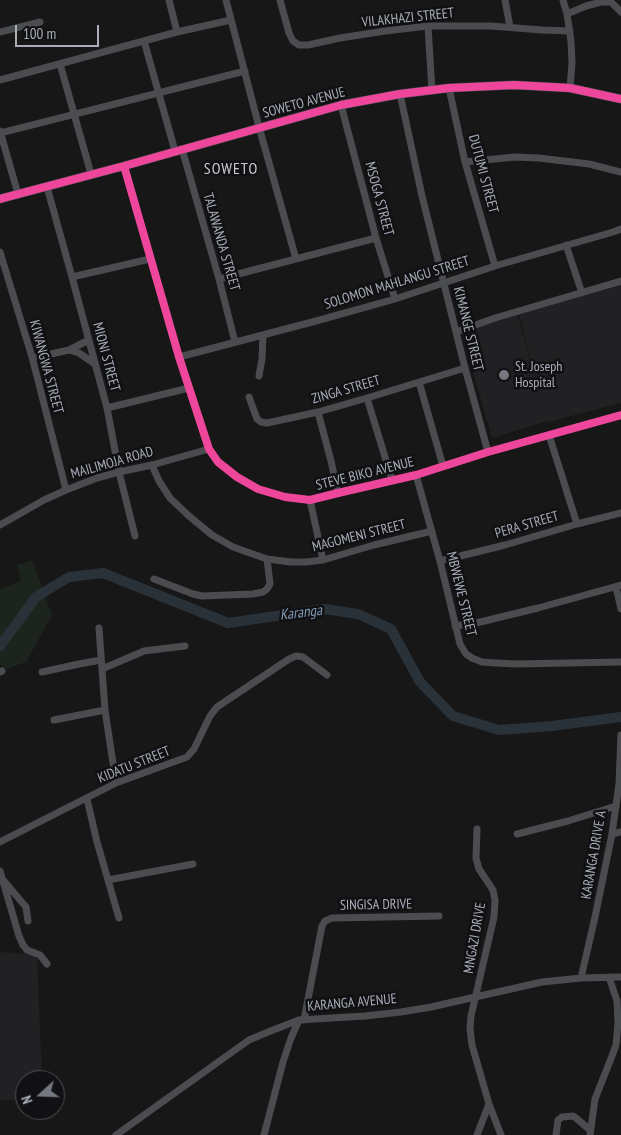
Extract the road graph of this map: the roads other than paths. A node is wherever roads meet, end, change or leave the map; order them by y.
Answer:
1 (169, 0) edge
2 (226, 0) edge
3 (280, 0) edge
4 (505, 0) edge
5 (563, 0) edge
6 (611, 1) edge
7 (621, 12) edge
8 (567, 14) junction
9 (231, 20) junction
10 (40, 22) dead end
11 (428, 26) junction
12 (510, 27) junction
13 (570, 31) junction
14 (0, 32) edge
15 (177, 32) junction
16 (144, 40) junction
17 (60, 64) junction
18 (245, 71) junction
19 (0, 80) edge
20 (449, 88) junction
21 (570, 88) junction
22 (432, 91) junction
23 (159, 92) junction
24 (400, 94) junction
25 (621, 99) edge
26 (341, 104) junction
27 (74, 114) junction
28 (259, 127) junction
29 (0, 132) edge
30 (178, 150) junction
31 (465, 162) junction
32 (124, 166) junction
33 (621, 172) edge
34 (91, 174) junction
35 (47, 187) junction
36 (18, 194) junction
37 (0, 199) edge
38 (621, 229) edge
39 (376, 238) junction
40 (566, 246) junction
41 (0, 252) edge
42 (150, 259) junction
43 (296, 259) junction
44 (495, 266) junction
45 (72, 277) junction
46 (219, 279) junction
47 (621, 281) edge
48 (443, 283) junction
49 (582, 293) junction
50 (395, 299) junction
51 (456, 332) junction
52 (263, 335) junction
53 (89, 340) junction
54 (235, 342) junction
55 (69, 350) junction
56 (32, 357) junction
57 (179, 357) junction
58 (95, 364) junction
59 (465, 368) junction
60 (259, 376) dead end
61 (419, 382) junction
62 (189, 388) junction
63 (249, 397) dead end
64 (367, 398) junction
65 (107, 408) junction
66 (318, 412) junction
67 (621, 415) edge
68 (549, 435) junction
69 (209, 449) junction
70 (488, 452) junction
71 (152, 465) junction
72 (443, 466) junction
73 (119, 472) junction
74 (416, 475) junction
75 (392, 480) junction
76 (66, 490) junction
77 (338, 493) junction
78 (310, 500) junction
79 (621, 513) edge
80 (577, 524) junction
81 (0, 525) edge
82 (432, 531) junction
83 (135, 536) dead end
84 (267, 558) junction
85 (323, 560) junction
86 (440, 561) junction
87 (154, 579) dead end
88 (618, 586) edge
89 (621, 609) edge
90 (456, 626) junction
91 (99, 628) dead end
92 (185, 646) dead end
93 (101, 660) junction
94 (621, 662) edge
95 (102, 670) junction
96 (42, 672) dead end
97 (327, 675) dead end
98 (105, 710) junction
99 (54, 720) dead end
100 (621, 735) edge
101 (116, 783) junction
102 (87, 799) junction
103 (616, 806) junction
104 (477, 828) dead end
105 (621, 832) edge
106 (517, 834) dead end
107 (612, 834) junction
108 (0, 842) edge
109 (193, 864) dead end
110 (1, 875) edge
111 (108, 880) junction
112 (439, 916) dead end
113 (119, 918) dead end
114 (28, 921) dead end
115 (47, 964) dead end
116 (621, 976) edge
117 (609, 977) junction
118 (581, 978) junction
119 (476, 997) junction
120 (302, 1020) junction
121 (489, 1104) junction
122 (590, 1132) edge
123 (116, 1135) edge
124 (264, 1135) edge
125 (478, 1135) edge
126 (501, 1135) edge
127 (556, 1135) edge

1 - 15 street
2 - 9 street
3 - 11 street, VILAKHAZI STREET
4 - 12 street
5 - 8 street
6 - 7 street
6 - 8 street
8 - 13 street
9 - 15 street
9 - 18 street
10 - 14 street
11 - 12 street, VILAKHAZI STREET
11 - 22 street
12 - 13 street, VILAKHAZI STREET
13 - 21 street
15 - 16 street
16 - 17 street
16 - 23 street, TALAWANDA STREET
17 - 19 street
17 - 27 street
18 - 23 street
18 - 28 street
20 - 21 street, SOWETO AVENUE
20 - 22 street, SOWETO AVENUE
20 - 31 street, DUTUMI STREET
21 - 25 street, SOWETO AVENUE
22 - 24 street, SOWETO AVENUE
23 - 27 street
23 - 30 street, TALAWANDA STREET
24 - 26 street, SOWETO AVENUE
24 - 48 street, KIMANGE STREET
26 - 28 street, SOWETO AVENUE
26 - 39 street, MSOGA STREET
27 - 29 street
27 - 34 street
28 - 30 street, SOWETO AVENUE
28 - 43 street
29 - 36 street
30 - 32 street, SOWETO AVENUE
30 - 46 street, TALAWANDA STREET
31 - 33 street
31 - 44 street, DUTUMI STREET
32 - 34 street, SOWETO AVENUE
32 - 42 street, STEVE BIKO AVENUE
34 - 35 street, SOWETO AVENUE
35 - 36 street, SOWETO AVENUE
35 - 45 street, MIONI STREET
36 - 37 street, SOWETO AVENUE
38 - 40 street, SOLOMON MAHLANGU STREET
39 - 43 street
39 - 50 street, MSOGA STREET
40 - 44 street, SOLOMON MAHLANGU STREET
40 - 49 street
41 - 56 street, KIWANGWA STREET
42 - 45 street
42 - 57 street, STEVE BIKO AVENUE
43 - 46 street
44 - 48 street, SOLOMON MAHLANGU STREET
45 - 53 street, MIONI STREET
46 - 54 street, TALAWANDA STREET
47 - 49 street
48 - 50 street, SOLOMON MAHLANGU STREET
48 - 51 street, KIMANGE STREET
49 - 51 street
50 - 52 street, SOLOMON MAHLANGU STREET
51 - 59 street, KIMANGE STREET
52 - 54 street, SOLOMON MAHLANGU STREET
52 - 60 street
53 - 55 street
53 - 58 street, MIONI STREET
54 - 57 street, SOLOMON MAHLANGU STREET
55 - 56 street
55 - 58 street
56 - 76 street, KIWANGWA STREET
57 - 62 street, STEVE BIKO AVENUE
58 - 65 street, MIONI STREET
59 - 61 street, ZINGA STREET
59 - 70 street, KIMANGE STREET
61 - 64 street, ZINGA STREET
61 - 72 street
62 - 65 street
62 - 69 street, STEVE BIKO AVENUE
63 - 66 street, ZINGA STREET
64 - 66 street, ZINGA STREET
64 - 75 street
65 - 73 street, MIONI STREET
66 - 77 street
67 - 68 street, STEVE BIKO AVENUE
68 - 70 street, STEVE BIKO AVENUE
68 - 80 street
69 - 71 street, MAILIMOJA ROAD
69 - 78 street, STEVE BIKO AVENUE
70 - 72 street, STEVE BIKO AVENUE
71 - 73 street, MAILIMOJA ROAD
71 - 84 street, MAGOMENI STREET
72 - 74 street, STEVE BIKO AVENUE
73 - 76 street, MAILIMOJA ROAD
73 - 83 street, MIONI STREET
74 - 75 street, STEVE BIKO AVENUE
74 - 82 street, MBWEWE STREET
75 - 77 street, STEVE BIKO AVENUE
76 - 81 street, MAILIMOJA ROAD
77 - 78 street, STEVE BIKO AVENUE
78 - 85 street
79 - 80 street, PERA STREET
80 - 86 street, PERA STREET
82 - 85 street, MAGOMENI STREET
82 - 86 street, MBWEWE STREET
84 - 85 street, MAGOMENI STREET
84 - 87 street
86 - 90 street, MBWEWE STREET
88 - 89 street
88 - 90 street
90 - 94 street, MBWEWE STREET
91 - 93 street
92 - 95 street
93 - 95 street
93 - 96 street
95 - 98 street
97 - 101 street, KIDATU STREET
98 - 99 street
98 - 101 street
100 - 103 street, KARANGA DRIVE A
101 - 102 street, KIDATU STREET
102 - 108 street, KIDATU STREET
102 - 111 street
103 - 106 street
103 - 107 street, KARANGA DRIVE A
104 - 119 street, MNGAZI DRIVE
105 - 107 street
107 - 118 street, KARANGA DRIVE A
109 - 111 street
110 - 114 street
110 - 115 street
111 - 113 street
112 - 120 street, SINGISA DRIVE
116 - 117 street, KARANGA AVENUE
117 - 118 street, KARANGA AVENUE
117 - 122 street
118 - 119 street, KARANGA AVENUE
119 - 120 street, KARANGA AVENUE
119 - 121 street, MNGAZI DRIVE
120 - 123 street, KARANGA AVENUE
120 - 124 street
121 - 125 street
121 - 126 street, MNGAZI DRIVE
122 - 127 street

